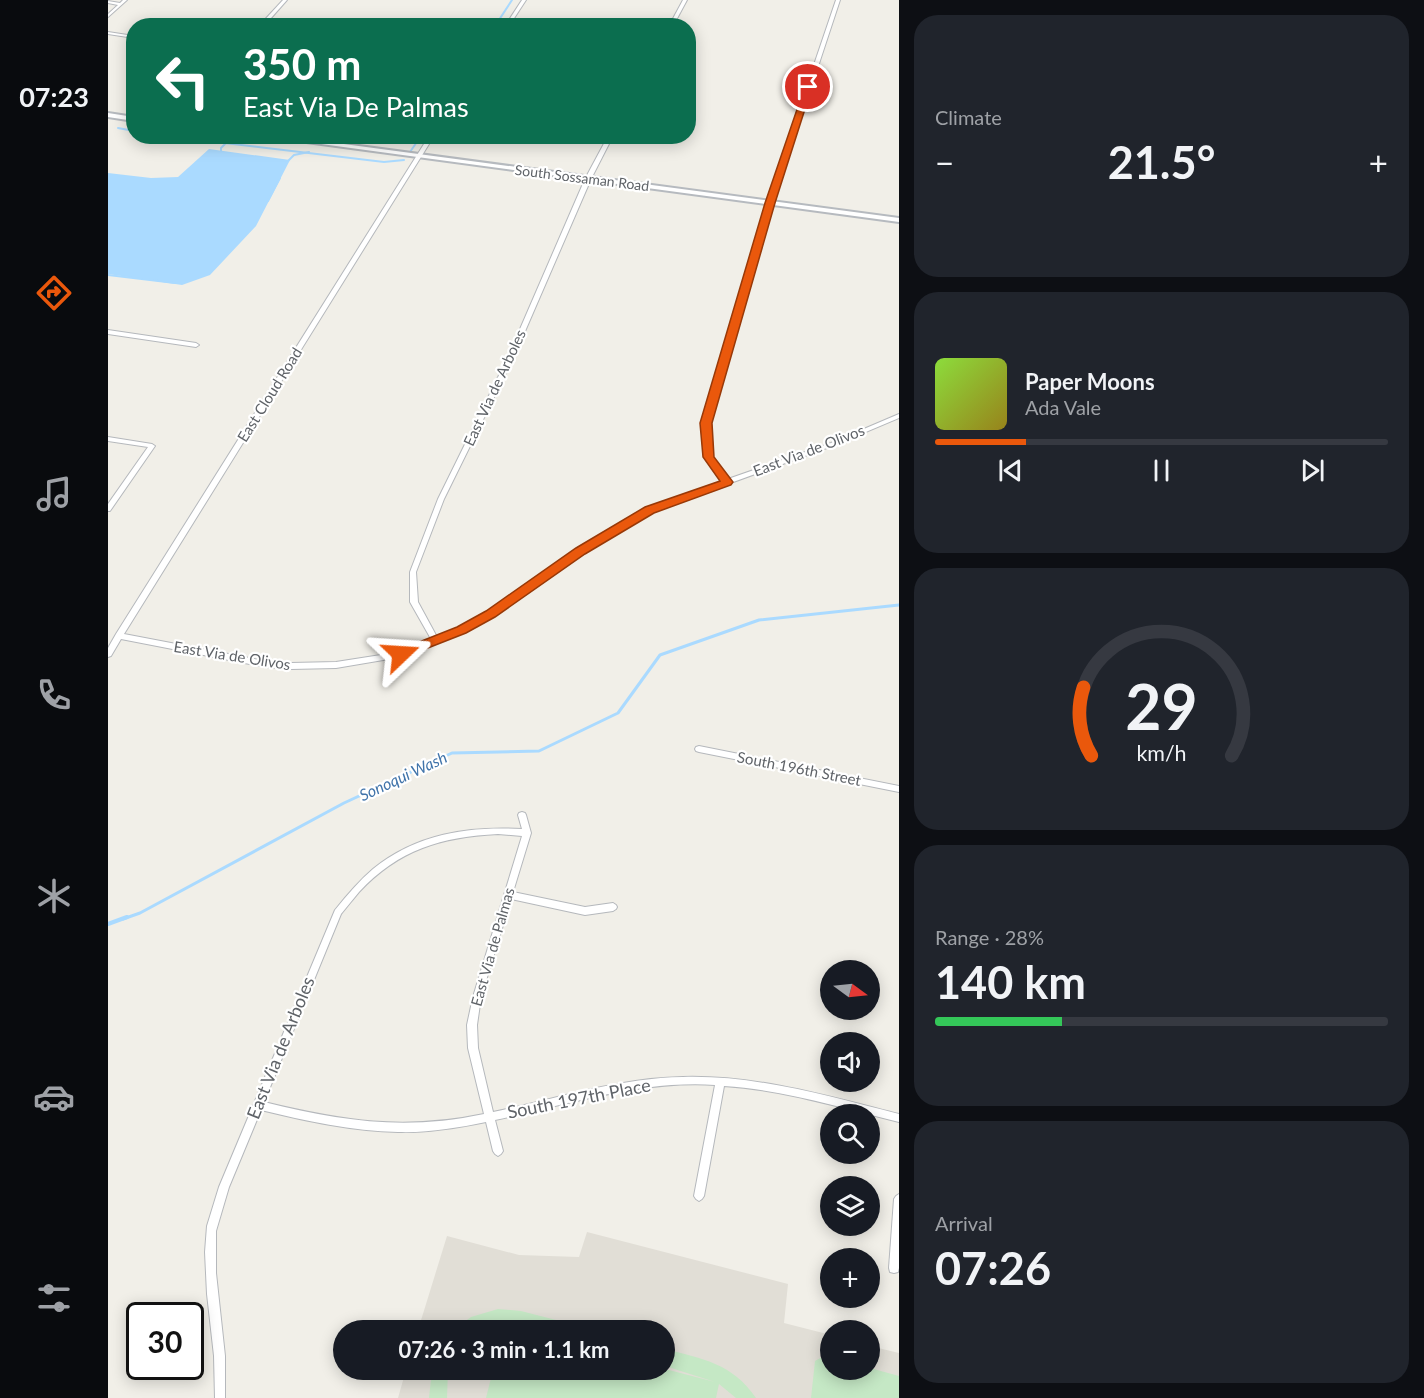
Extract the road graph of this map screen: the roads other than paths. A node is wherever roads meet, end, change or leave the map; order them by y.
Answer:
1 (285, 0) edge
2 (524, 0) edge
3 (685, 0) edge
4 (838, 0) edge
5 (108, 2) edge
6 (123, 2) edge
7 (108, 16) edge
8 (268, 18) edge
9 (512, 18) edge
10 (675, 18) edge
11 (108, 33) edge
12 (126, 35) edge
13 (108, 115) edge
14 (126, 118) edge
15 (327, 144) edge
16 (427, 144) edge
17 (607, 144) edge
18 (419, 156) junction
19 (588, 179) junction
20 (770, 203) junction
21 (899, 220) edge
22 (108, 332) edge
23 (196, 345) dead end
24 (899, 416) edge
25 (108, 439) edge
26 (727, 482) junction
27 (108, 509) edge
28 (119, 636) junction
29 (436, 641) junction
30 (108, 654) edge
31 (699, 749) dead end
32 (899, 789) edge
33 (522, 815) dead end
34 (527, 833) junction
35 (509, 895) junction
36 (613, 907) dead end
37 (720, 1082) junction
38 (258, 1105) junction
39 (489, 1117) junction
40 (899, 1118) edge
41 (498, 1151) dead end
42 (699, 1196) dead end
43 (899, 1199) edge
44 (894, 1268) dead end
45 (220, 1398) edge

1 - 8 street
2 - 9 street
3 - 10 street
4 - 20 street
5 - 6 street
6 - 7 street
11 - 12 street
13 - 14 main road
15 - 18 main road, South Sossaman Road
16 - 18 street, East Cloud Road
17 - 19 street, East Via de Arboles
18 - 19 main road, South Sossaman Road
18 - 28 street, East Cloud Road
19 - 20 main road, South Sossaman Road
19 - 29 street, East Via de Arboles
20 - 21 main road, South Sossaman Road
20 - 26 street
22 - 23 street
24 - 26 street, East Via de Olivos
25 - 27 street
26 - 29 street, East Via de Olivos
28 - 29 street, East Via de Olivos
28 - 30 street, East Cloud Road
31 - 32 street, South 196th Street
33 - 34 street
34 - 35 street, East Via de Palmas
34 - 38 street, East Via de Arboles
35 - 36 street
35 - 39 street, East Via de Palmas
37 - 39 street, South 197th Place
37 - 40 street, South 197th Place
37 - 42 street
38 - 39 street, South 197th Place
38 - 45 street, East Via de Arboles
39 - 41 street, East Via de Palmas
43 - 44 street

